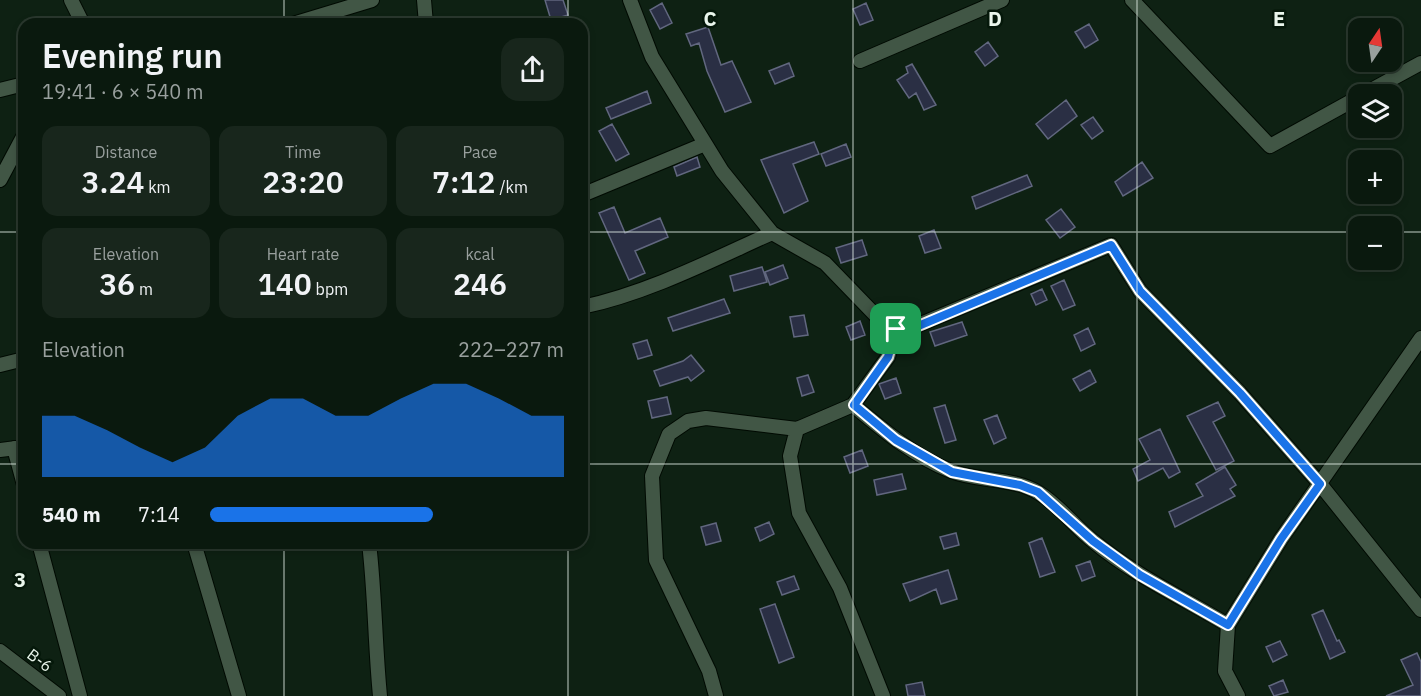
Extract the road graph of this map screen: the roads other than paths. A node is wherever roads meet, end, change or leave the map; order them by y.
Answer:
1 (71, 0) edge
2 (372, 0) edge
3 (424, 0) edge
4 (630, 0) edge
5 (1002, 0) edge
6 (1132, 0) edge
7 (80, 18) edge
8 (313, 18) edge
9 (426, 18) edge
10 (860, 61) dead end
11 (1421, 63) edge
12 (1382, 84) edge
13 (18, 86) edge
14 (0, 90) edge
15 (1348, 103) edge
16 (705, 144) junction
17 (18, 146) edge
18 (0, 180) edge
19 (588, 193) edge
20 (772, 233) junction
21 (588, 306) edge
22 (896, 329) junction
23 (1421, 338) edge
24 (18, 360) edge
25 (0, 364) edge
26 (854, 405) junction
27 (797, 429) junction
28 (13, 448) edge
29 (18, 465) edge
30 (1320, 484) junction
31 (41, 549) edge
32 (196, 549) edge
33 (370, 549) edge
34 (1421, 610) edge
35 (1228, 625) junction
36 (0, 651) edge
37 (59, 696) edge
38 (80, 696) edge
39 (239, 696) edge
40 (380, 696) edge
41 (716, 696) edge
42 (883, 696) edge
43 (1238, 696) edge

1 - 7 street
2 - 8 street
3 - 9 street
4 - 16 street
5 - 10 street
6 - 15 street
11 - 12 street
13 - 14 street
16 - 19 street
16 - 20 street
17 - 18 street
20 - 21 street
20 - 22 street
22 - 26 street
22 - 30 street
23 - 30 street
24 - 25 street
26 - 27 street
26 - 35 street
27 - 41 street
27 - 42 street
28 - 29 street
30 - 34 street
30 - 35 street
31 - 38 street
32 - 39 street
33 - 40 street
35 - 43 street
36 - 37 street, B-6

